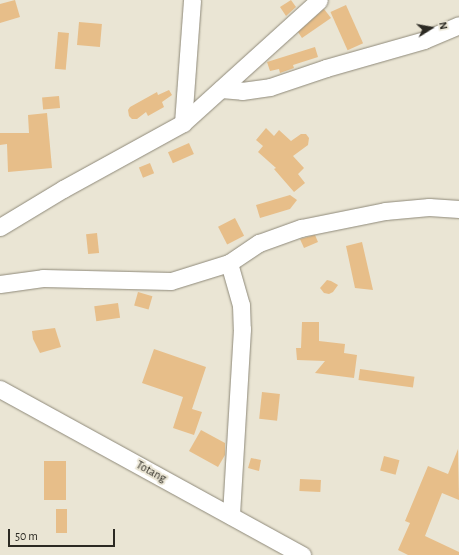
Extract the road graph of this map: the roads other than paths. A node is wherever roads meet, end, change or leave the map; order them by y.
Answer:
1 (192, 0) edge
2 (319, 0) edge
3 (459, 25) edge
4 (221, 88) junction
5 (183, 122) junction
6 (459, 209) edge
7 (0, 227) edge
8 (229, 262) junction
9 (0, 284) edge
10 (0, 389) edge
11 (231, 516) junction
12 (302, 555) edge

1 - 5 street
2 - 4 street
3 - 4 street
4 - 5 street
5 - 7 street
6 - 8 street
8 - 9 street
8 - 11 street
10 - 11 street, Totang
11 - 12 street, Totang

